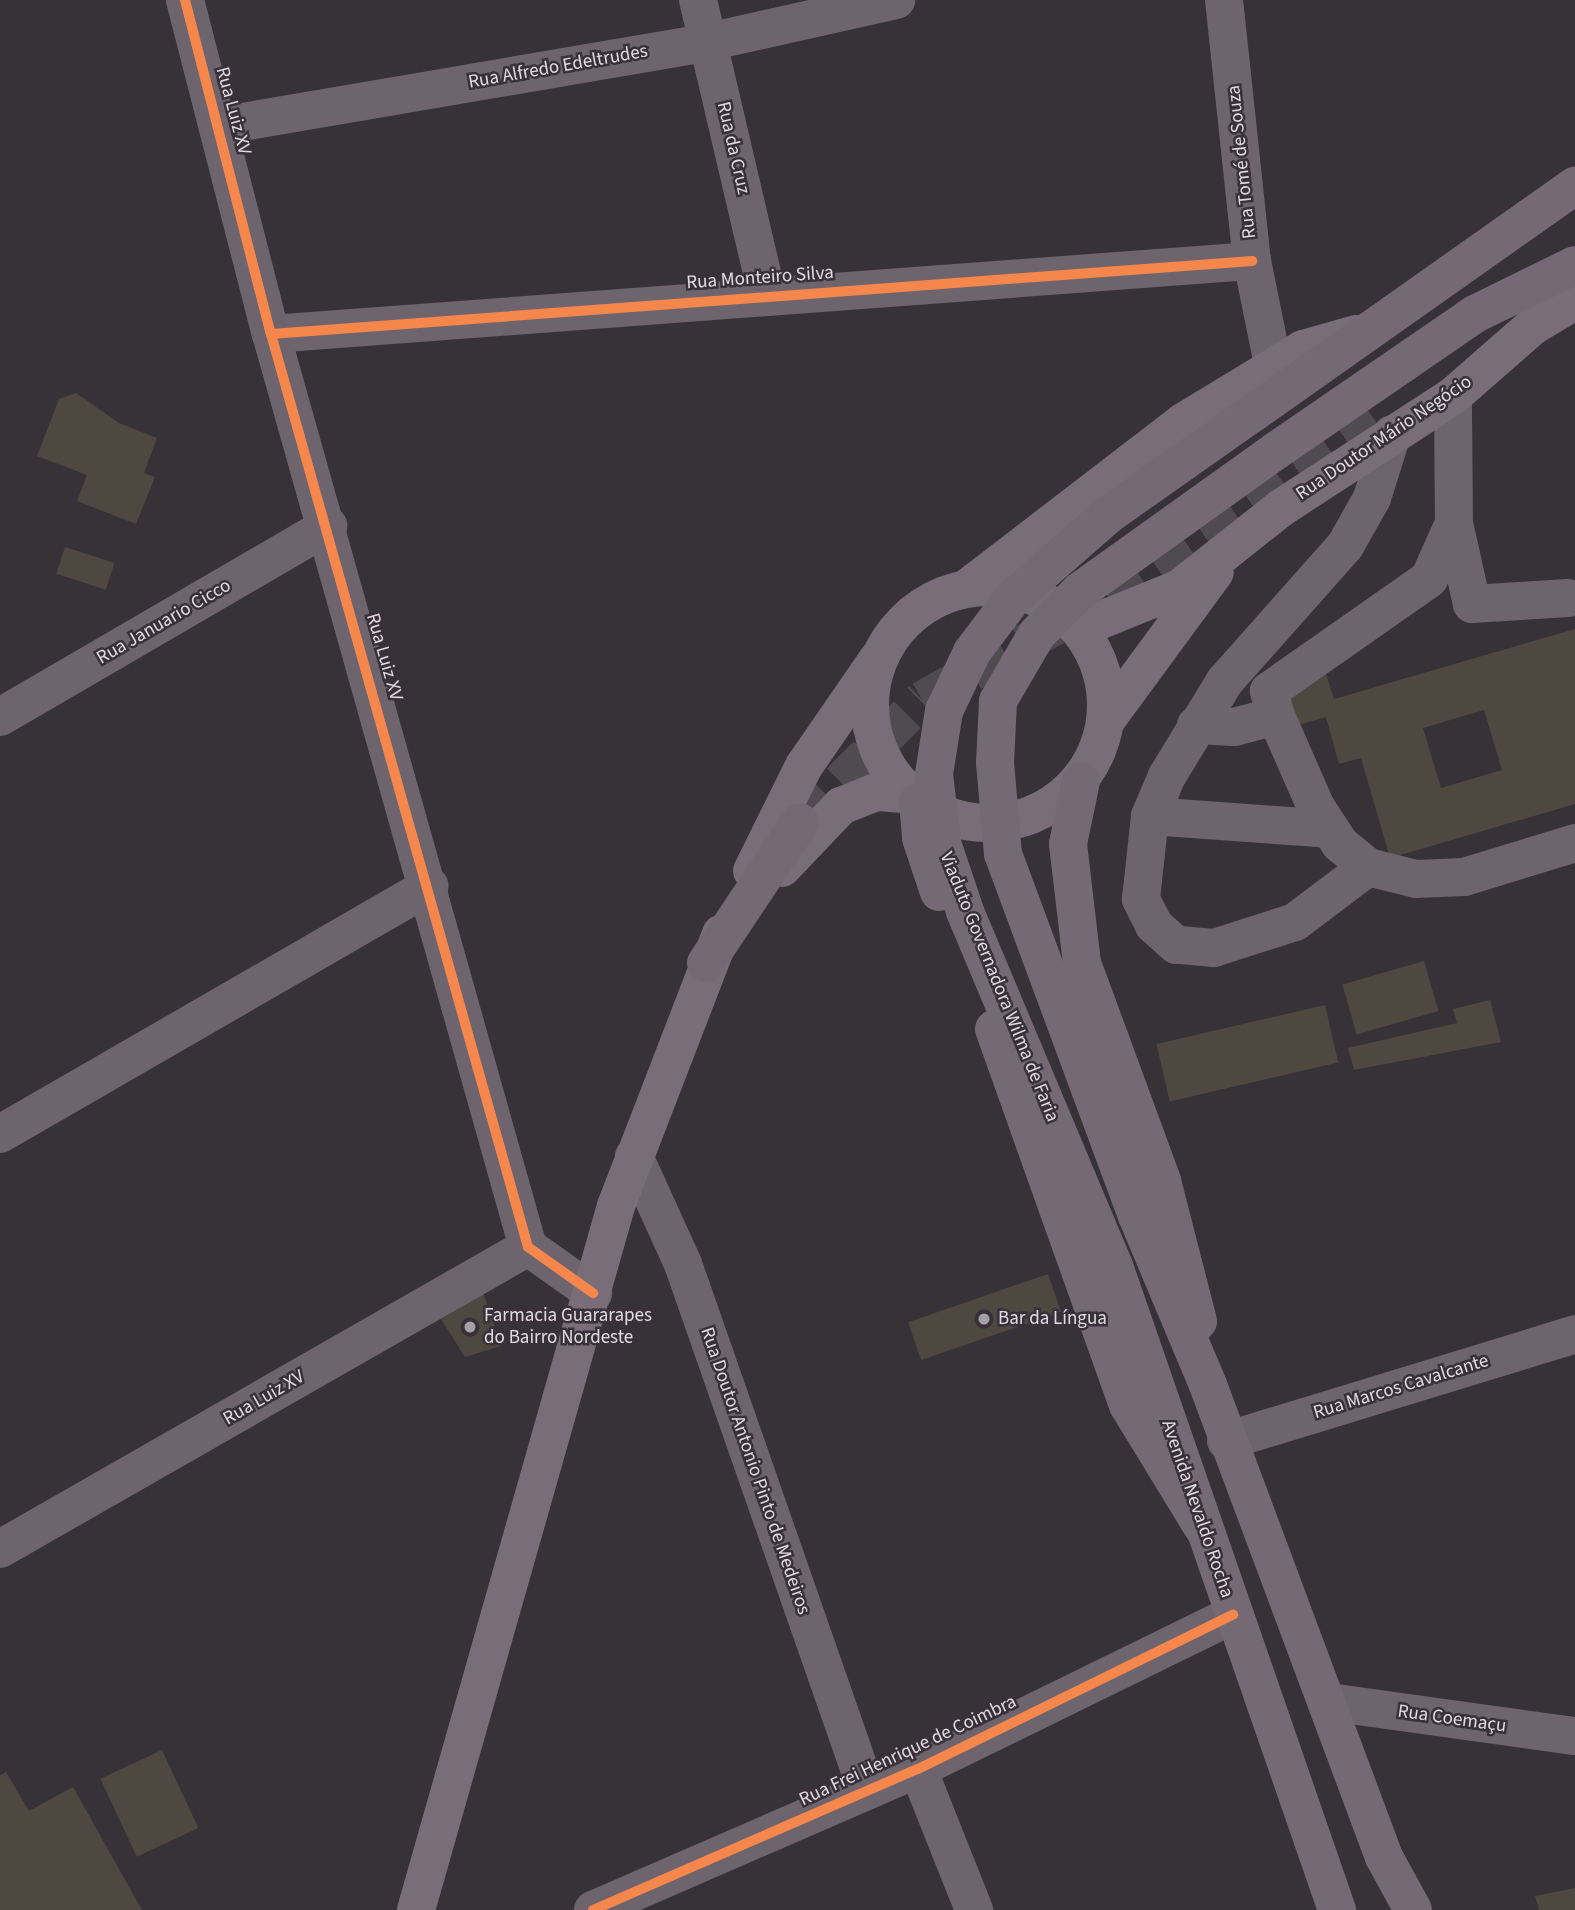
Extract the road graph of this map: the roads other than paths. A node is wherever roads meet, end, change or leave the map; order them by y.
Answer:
1 (185, 0) edge
2 (698, 0) edge
3 (896, 0) edge
4 (1224, 0) edge
5 (708, 42) junction
6 (219, 126) junction
7 (1575, 186) edge
8 (1252, 261) junction
9 (1575, 266) edge
10 (767, 295) junction
11 (1575, 301) edge
12 (271, 334) junction
13 (1356, 334) junction
14 (1273, 364) junction
15 (1453, 396) junction
16 (1382, 425) junction
17 (1454, 523) junction
18 (328, 526) junction
19 (1227, 552) junction
20 (967, 588) junction
21 (1568, 598) dead end
22 (1079, 629) junction
23 (877, 660) junction
24 (1276, 716) junction
25 (0, 717) edge
26 (1107, 719) junction
27 (1196, 725) junction
28 (1081, 781) junction
29 (913, 798) junction
30 (1150, 817) junction
31 (800, 821) tunnel mouth
32 (1330, 829) junction
33 (1575, 842) edge
34 (1368, 867) junction
35 (430, 886) junction
36 (706, 963) junction
37 (0, 1134) edge
38 (634, 1156) junction
39 (528, 1247) junction
40 (1114, 1266) joint
41 (593, 1293) junction
42 (1575, 1334) edge
43 (1208, 1385) junction
44 (1226, 1441) junction
45 (1203, 1528) junction
46 (0, 1549) edge
47 (1233, 1615) junction
48 (1329, 1702) junction
49 (1575, 1737) edge
50 (918, 1769) junction
51 (867, 1791) junction
52 (416, 1910) edge
53 (593, 1910) edge
54 (973, 1910) edge
55 (1338, 1910) edge
56 (1413, 1910) edge

1 - 6 street, Rua Luiz XV
2 - 5 street, Rua da Cruz
3 - 5 street, Rua Alfredo Edeltrudes
4 - 8 street, Rua Tomé de Souza
5 - 6 street, Rua Alfredo Edeltrudes
5 - 10 street, Rua da Cruz
6 - 12 street, Rua Luiz XV
7 - 13 highway
8 - 10 street, Rua Monteiro Silva
8 - 14 street, Rua Tomé de Souza
9 - 16 highway
9 - 43 highway, bridge
10 - 12 street, Rua Monteiro Silva
11 - 15 main road, Rua Doutor Mário Negócio
12 - 18 street, Rua Luiz XV
13 - 14 main road
13 - 40 highway, Viaduto Governadora Wilma de Faria, bridge
14 - 20 main road
15 - 16 main road, Rua Doutor Mário Negócio
15 - 17 street
16 - 19 main road, Rua Doutor Mário Negócio
16 - 27 street
17 - 21 street
17 - 24 street
18 - 25 street, Rua Januario Cicco
18 - 35 street, Rua Luiz XV
19 - 22 main road, Rua Doutor Mário Negócio
19 - 26 main road, Rua Doutor Mário Negócio
20 - 22 main road
20 - 23 main road
22 - 26 main road
23 - 29 main road
23 - 36 main road
24 - 27 street
24 - 32 street
26 - 28 main road
27 - 30 street
28 - 29 main road
28 - 43 highway
29 - 36 main road
29 - 45 highway
30 - 32 street
30 - 34 street
31 - 36 highway
32 - 34 street
33 - 34 street
35 - 37 street
35 - 39 street, Rua Luiz XV
36 - 38 main road
38 - 41 main road
38 - 51 street, Rua Doutor Antonio Pinto de Medeiros
39 - 41 street
39 - 46 street, Rua Luiz XV
40 - 45 highway, Avenida Nevaldo Rocha
41 - 52 main road
42 - 44 street, Rua Marcos Cavalcante
43 - 44 highway
44 - 48 highway
45 - 47 highway, Avenida Nevaldo Rocha
47 - 50 street, Rua Frei Henrique de Coimbra
47 - 55 highway, Avenida Nevaldo Rocha
48 - 49 street, Rua Coemaçu
48 - 56 highway
50 - 51 street, Rua Frei Henrique de Coimbra
50 - 54 street
51 - 53 street, Rua Frei Henrique de Coimbra

